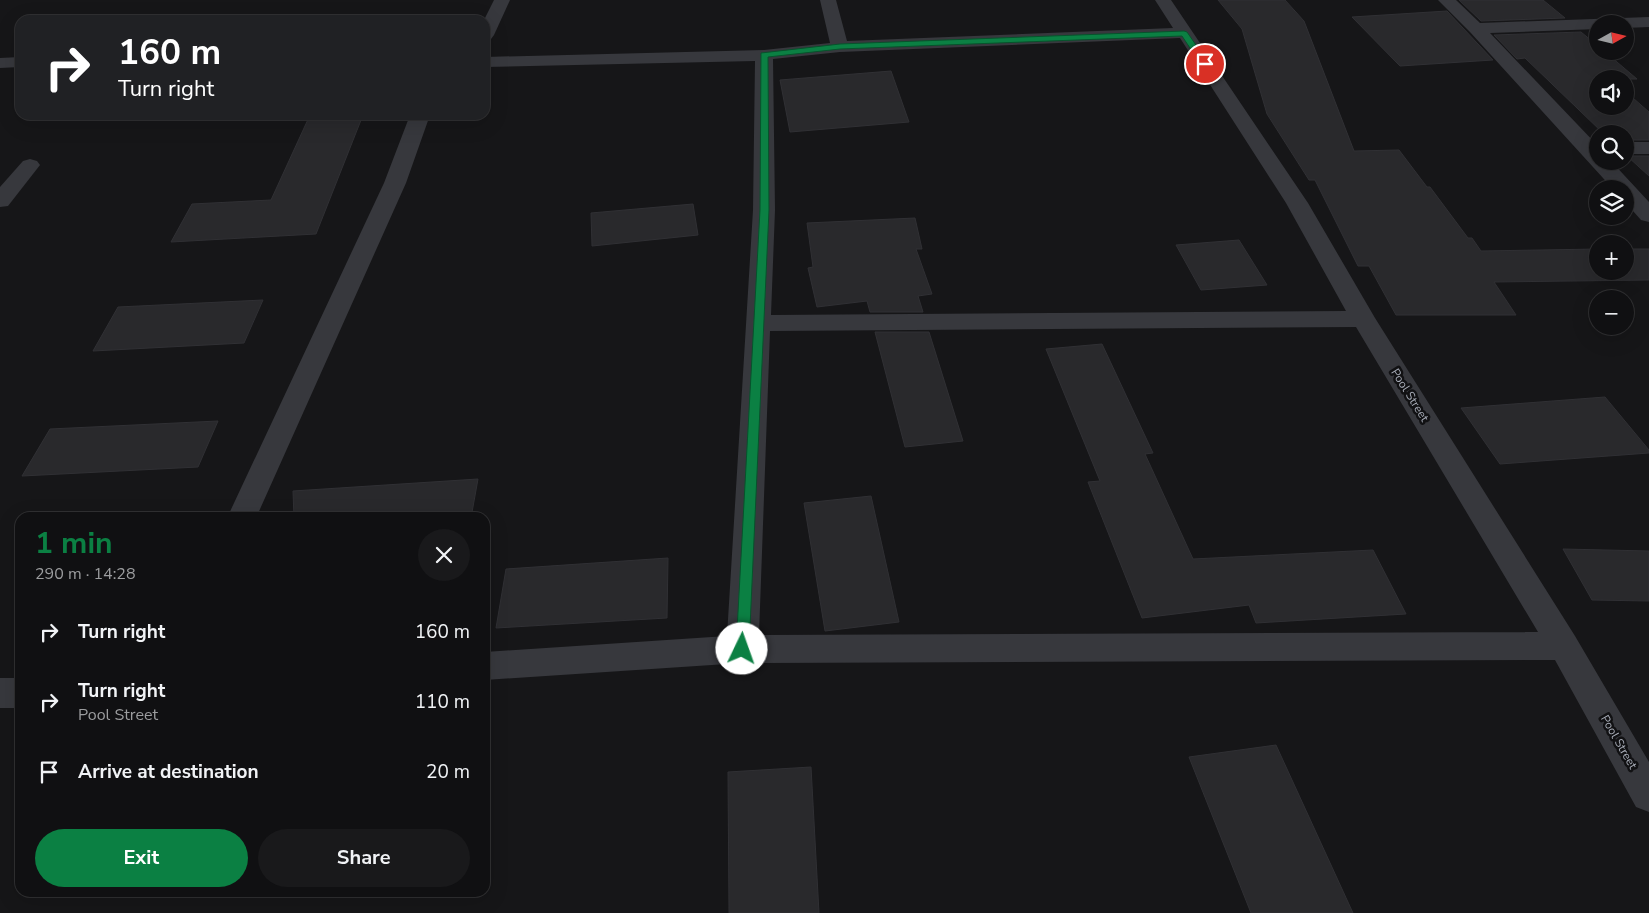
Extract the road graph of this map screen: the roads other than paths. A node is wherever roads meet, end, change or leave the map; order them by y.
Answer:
1 (502, 0) edge
2 (828, 0) edge
3 (1163, 0) edge
4 (1446, 0) edge
5 (1649, 22) edge
6 (490, 25) edge
7 (1476, 28) junction
8 (1184, 33) junction
9 (840, 47) junction
10 (764, 55) junction
11 (15, 62) edge
12 (490, 62) edge
13 (0, 63) edge
14 (418, 120) edge
15 (1589, 148) edge
16 (1634, 148) edge
17 (1649, 148) edge
18 (30, 165) dead end
19 (1609, 170) edge
20 (1617, 180) edge
21 (1634, 199) edge
22 (0, 201) edge
23 (1649, 215) edge
24 (1363, 319) junction
25 (759, 322) junction
26 (244, 512) edge
27 (1564, 646) junction
28 (742, 649) junction
29 (490, 666) edge
30 (15, 693) edge
31 (0, 694) edge
32 (1649, 795) edge

1 - 6 street
2 - 9 street
3 - 8 street, Pool Street
4 - 7 street
5 - 7 street
7 - 15 street
8 - 9 street
8 - 24 street, Pool Street
9 - 10 street
10 - 12 street
10 - 25 street
11 - 13 street
14 - 26 street
16 - 17 street
18 - 22 street
19 - 20 street
21 - 23 street
24 - 25 street
24 - 27 street, Pool Street
25 - 28 street
27 - 28 street
27 - 32 street, Pool Street
28 - 29 street
30 - 31 street

